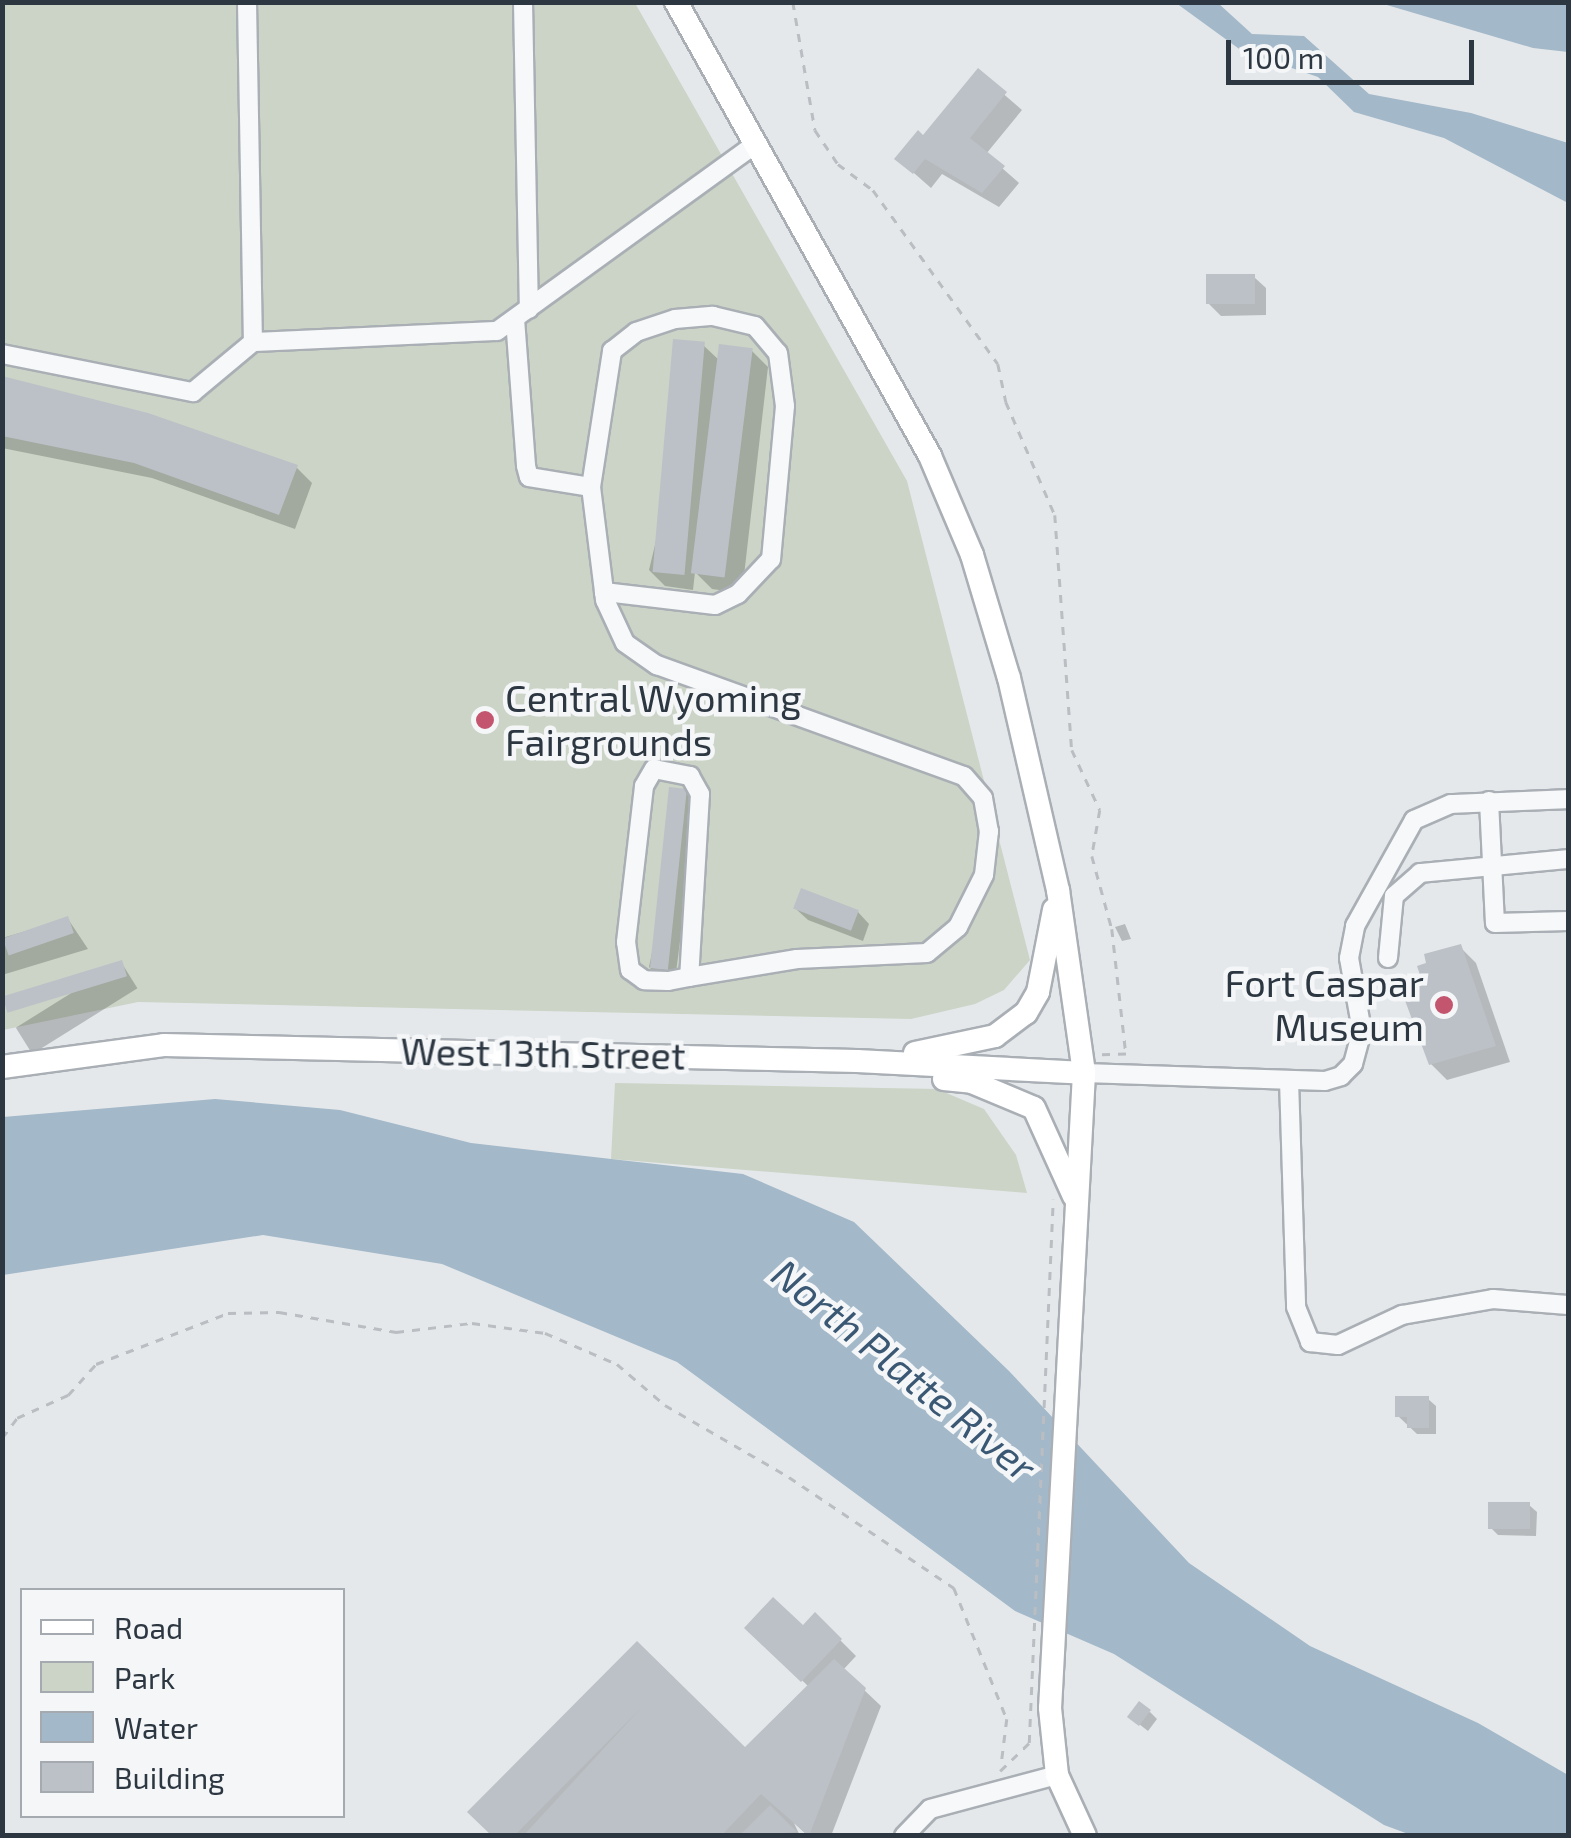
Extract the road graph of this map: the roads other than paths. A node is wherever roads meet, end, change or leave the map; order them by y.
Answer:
1 (247, 2) edge
2 (523, 2) edge
3 (676, 2) edge
4 (756, 144) junction
5 (522, 314) junction
6 (253, 342) junction
7 (2, 354) edge
8 (591, 487) junction
9 (604, 592) junction
10 (1568, 799) edge
11 (1489, 801) junction
12 (1568, 860) edge
13 (1492, 864) junction
14 (1058, 890) junction
15 (1568, 921) edge
16 (1388, 958) dead end
17 (689, 977) junction
18 (857, 1061) junction
19 (2, 1067) edge
20 (1084, 1073) junction
21 (1289, 1080) junction
22 (1080, 1212) junction
23 (1568, 1305) edge
24 (1057, 1775) junction
25 (904, 1836) edge
26 (1085, 1836) edge

1 - 6 street
2 - 5 street
3 - 4 main road
4 - 5 street
4 - 14 main road
5 - 6 street
5 - 8 street
6 - 7 street
8 - 9 street
8 - 9 street
9 - 17 street
10 - 11 street
11 - 13 street
11 - 21 street
12 - 13 street
13 - 15 street
13 - 16 street
14 - 18 main road
14 - 20 main road
17 - 17 street
18 - 19 main road, West 13th Street
18 - 20 main road, West 13th Street
18 - 22 main road
20 - 21 street
20 - 22 main road
21 - 23 street
22 - 24 main road
24 - 25 street
24 - 26 main road

